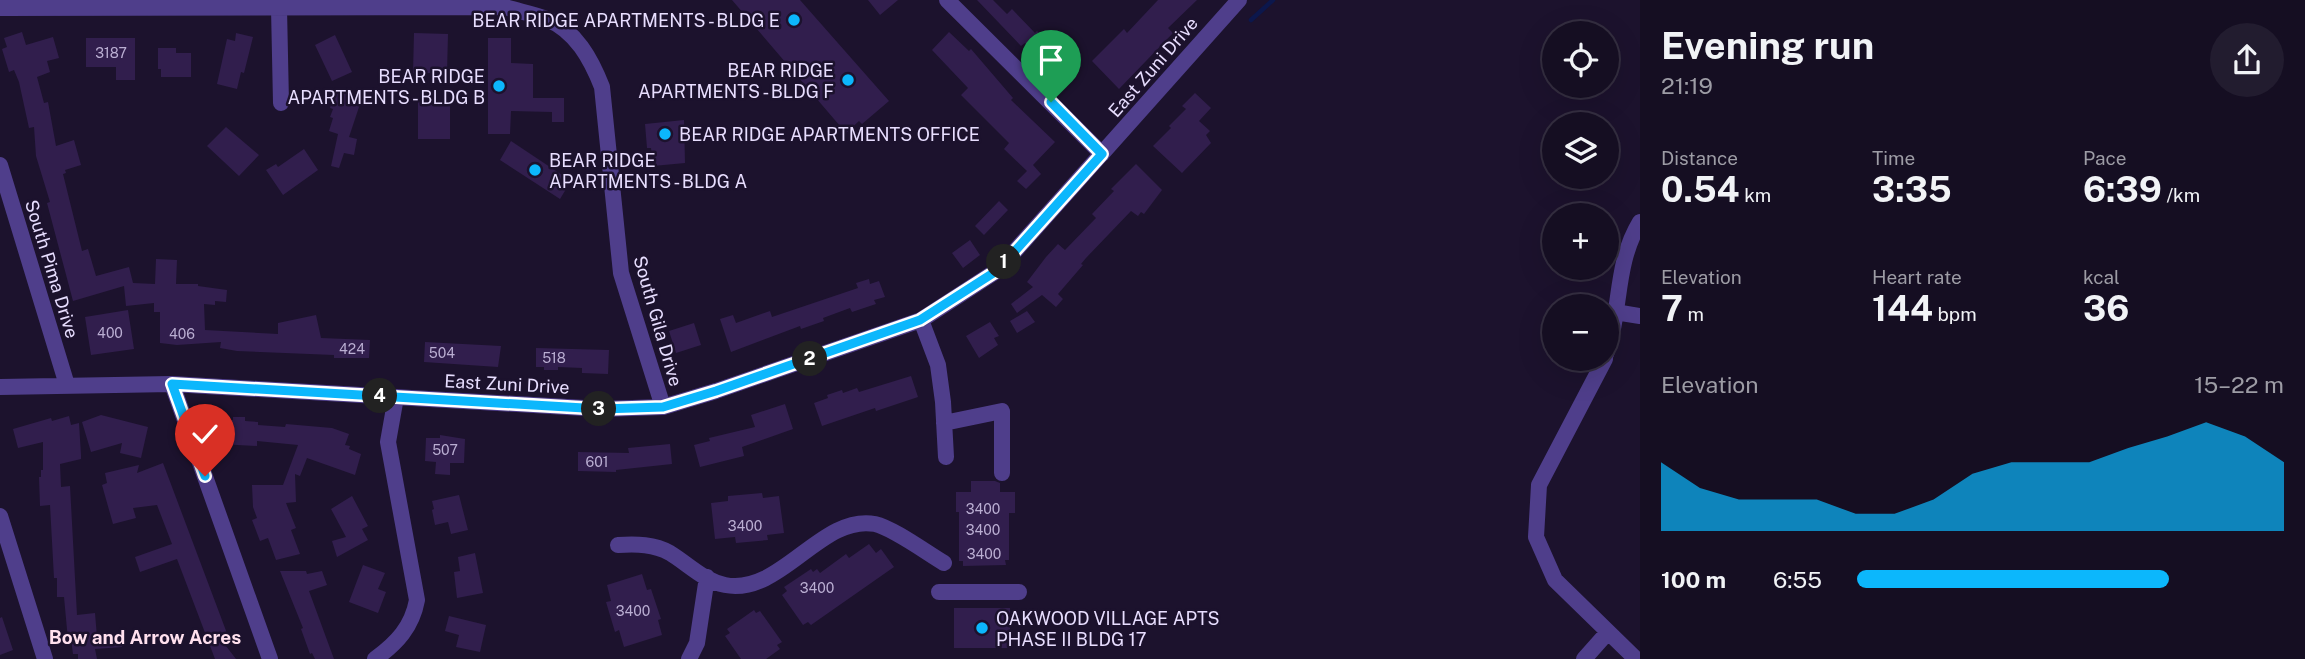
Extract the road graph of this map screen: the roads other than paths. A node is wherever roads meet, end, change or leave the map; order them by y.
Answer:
1 (947, 0) edge
2 (1239, 0) edge
3 (0, 8) edge
4 (279, 8) junction
5 (281, 103) dead end
6 (1102, 154) junction
7 (0, 165) edge
8 (1640, 222) edge
9 (1618, 294) edge
10 (1619, 313) edge
11 (1640, 316) edge
12 (920, 320) junction
13 (1599, 371) edge
14 (172, 384) junction
15 (67, 385) junction
16 (0, 387) edge
17 (396, 397) junction
18 (663, 407) junction
19 (944, 423) junction
20 (946, 457) dead end
21 (1002, 473) dead end
22 (0, 516) edge
23 (3, 541) edge
24 (618, 545) dead end
25 (944, 563) dead end
26 (707, 577) junction
27 (939, 592) dead end
28 (1018, 592) dead end
29 (1608, 632) junction
30 (45, 659) edge
31 (270, 659) edge
32 (375, 659) edge
33 (689, 659) edge
34 (1584, 659) edge
35 (1636, 659) edge

1 - 6 street
2 - 6 street, East Zuni Drive
3 - 4 street, South Gila Drive
4 - 5 street
4 - 18 street, South Gila Drive
6 - 12 street, East Zuni Drive
7 - 15 street, South Pima Drive
8 - 9 street
10 - 11 street
12 - 18 street, East Zuni Drive
12 - 19 street
13 - 29 street
14 - 15 street, East Zuni Drive
14 - 17 street, East Zuni Drive
14 - 31 street
15 - 16 street, East Zuni Drive
17 - 18 street, East Zuni Drive
17 - 32 street
19 - 20 street
19 - 21 street
22 - 23 street
23 - 30 street
24 - 26 street
25 - 26 street
26 - 33 street
27 - 28 street
29 - 34 street
29 - 35 street

